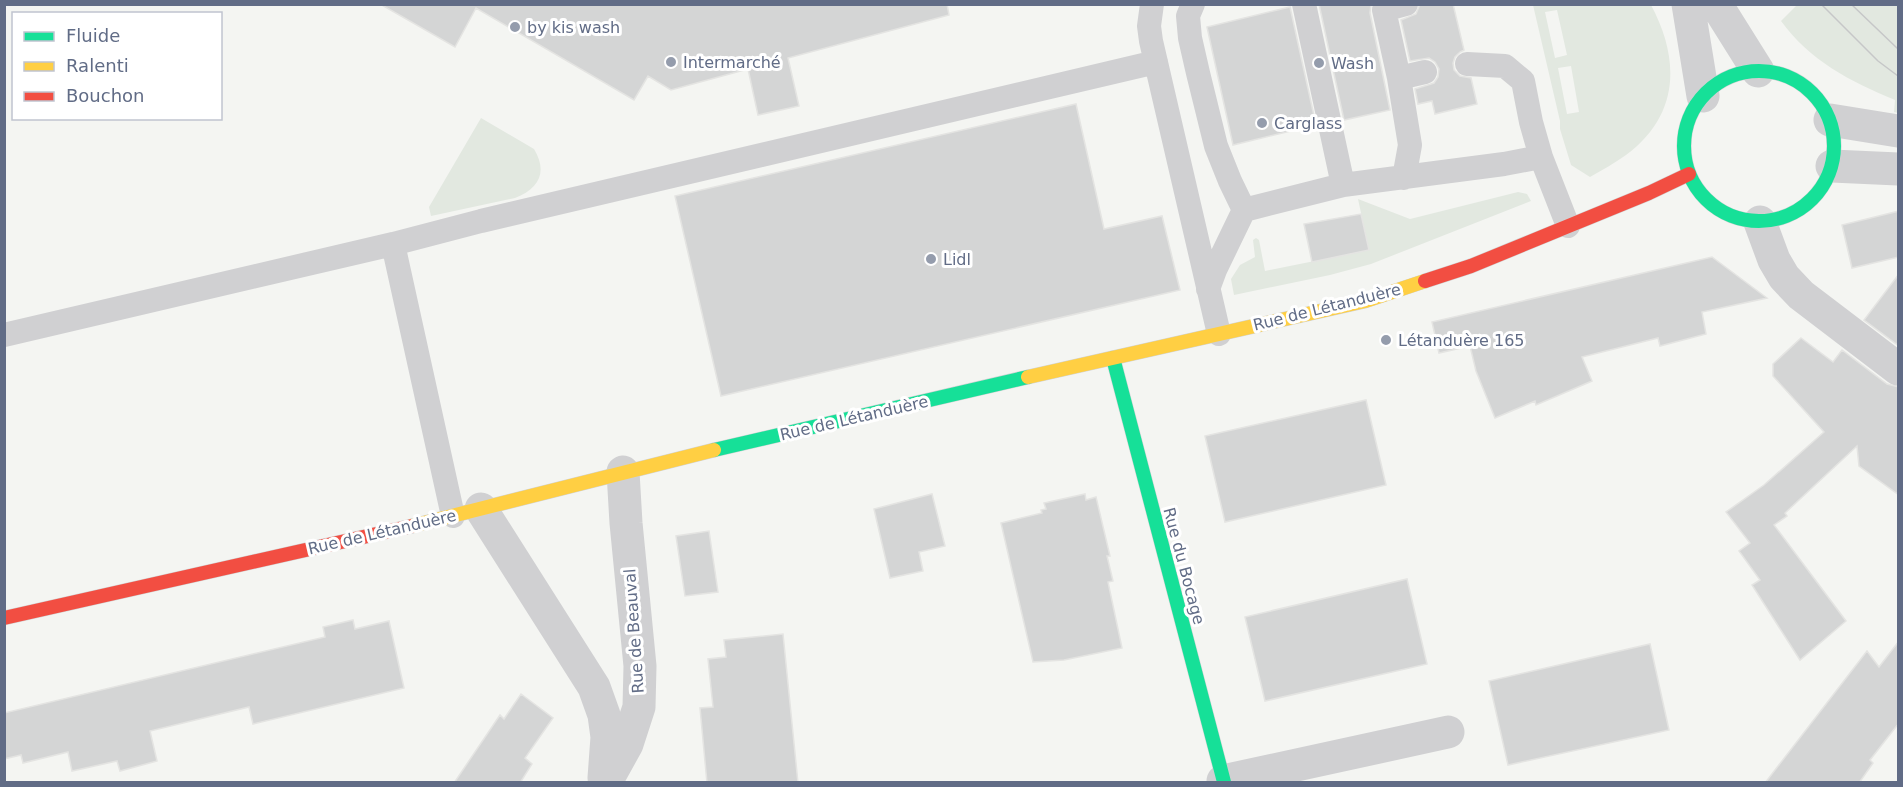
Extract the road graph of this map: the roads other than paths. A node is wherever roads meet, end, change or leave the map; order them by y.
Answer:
1 (1152, 4) edge
2 (1193, 4) edge
3 (1304, 4) edge
4 (1688, 4) edge
5 (1716, 4) edge
6 (1391, 6) edge
7 (1156, 62) junction
8 (1467, 64) dead end
9 (1758, 71) junction
10 (1425, 72) dead end
11 (1399, 78) junction
12 (1703, 96) junction
13 (1830, 120) junction
14 (1899, 131) edge
15 (1541, 157) junction
16 (1832, 166) junction
17 (1899, 170) edge
18 (1689, 174) junction
19 (1404, 178) junction
20 (1342, 185) junction
21 (1244, 210) junction
22 (1760, 222) junction
23 (1568, 226) junction
24 (393, 244) junction
25 (1208, 289) junction
26 (1219, 334) junction
27 (4, 335) edge
28 (1113, 358) junction
29 (1899, 369) edge
30 (623, 472) junction
31 (467, 512) junction
32 (4, 618) edge
33 (1448, 732) dead end
34 (1223, 782) edge
35 (605, 783) edge

1 - 7 lane
2 - 21 lane
3 - 20 lane
4 - 12 street
5 - 9 street
6 - 11 lane
7 - 24 lane
7 - 25 lane
8 - 15 lane
9 - 12 street
9 - 13 street
10 - 11 lane
11 - 19 lane
12 - 18 street
13 - 14 street
13 - 16 street
15 - 19 lane
15 - 23 lane
16 - 17 street
16 - 22 street
18 - 22 street
18 - 23 street, Rue de Létanduère
19 - 20 lane
20 - 21 lane
21 - 25 lane
22 - 29 street
23 - 26 street, Rue de Létanduère
24 - 27 lane
24 - 31 lane
25 - 26 lane
26 - 28 street, Rue de Létanduère
28 - 30 street, Rue de Létanduère
28 - 34 street, Rue du Bocage
30 - 31 street, Rue de Létanduère
30 - 35 street, Rue de Beauval
31 - 32 street, Rue de Létanduère
31 - 35 street, Rue de Beauval
33 - 34 street

